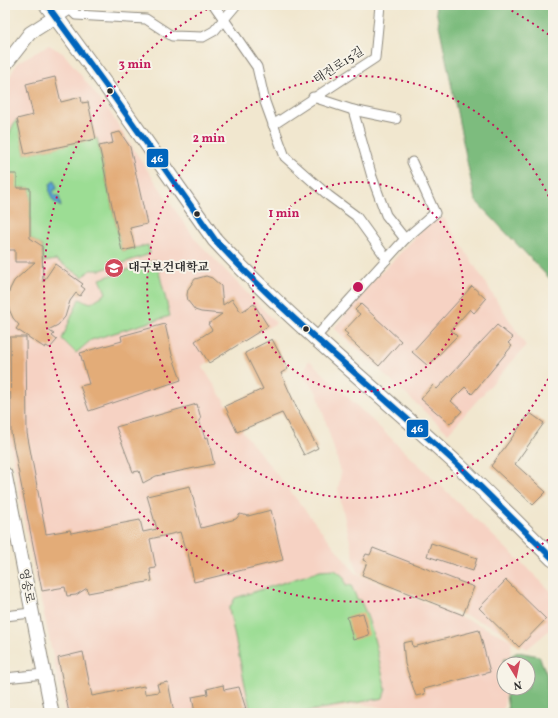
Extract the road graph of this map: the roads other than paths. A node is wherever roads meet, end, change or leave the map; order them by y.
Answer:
1 (214, 5) edge
2 (236, 5) edge
3 (380, 5) edge
4 (71, 7) edge
5 (51, 11) edge
6 (224, 18) junction
7 (5, 65) edge
8 (313, 97) junction
9 (353, 110) junction
10 (396, 118) dead end
11 (273, 125) junction
12 (412, 162) dead end
13 (405, 239) junction
14 (387, 259) junction
15 (316, 337) junction
16 (5, 474) edge
17 (553, 559) edge
18 (31, 613) junction
19 (5, 616) edge
20 (44, 674) junction
21 (5, 678) edge
22 (52, 713) edge

1 - 6 street
2 - 6 street
3 - 8 street, 태전로15길
4 - 5 main road
4 - 6 street
5 - 7 main road
5 - 15 main road
6 - 11 street
8 - 9 street
8 - 11 street, 태전로15길
9 - 10 street
9 - 13 street
11 - 14 street
12 - 13 street
13 - 14 street
14 - 15 street
15 - 17 main road
16 - 18 main road, 영송로
18 - 19 street
18 - 20 main road, 영송로
20 - 21 street
20 - 22 main road, 영송로

